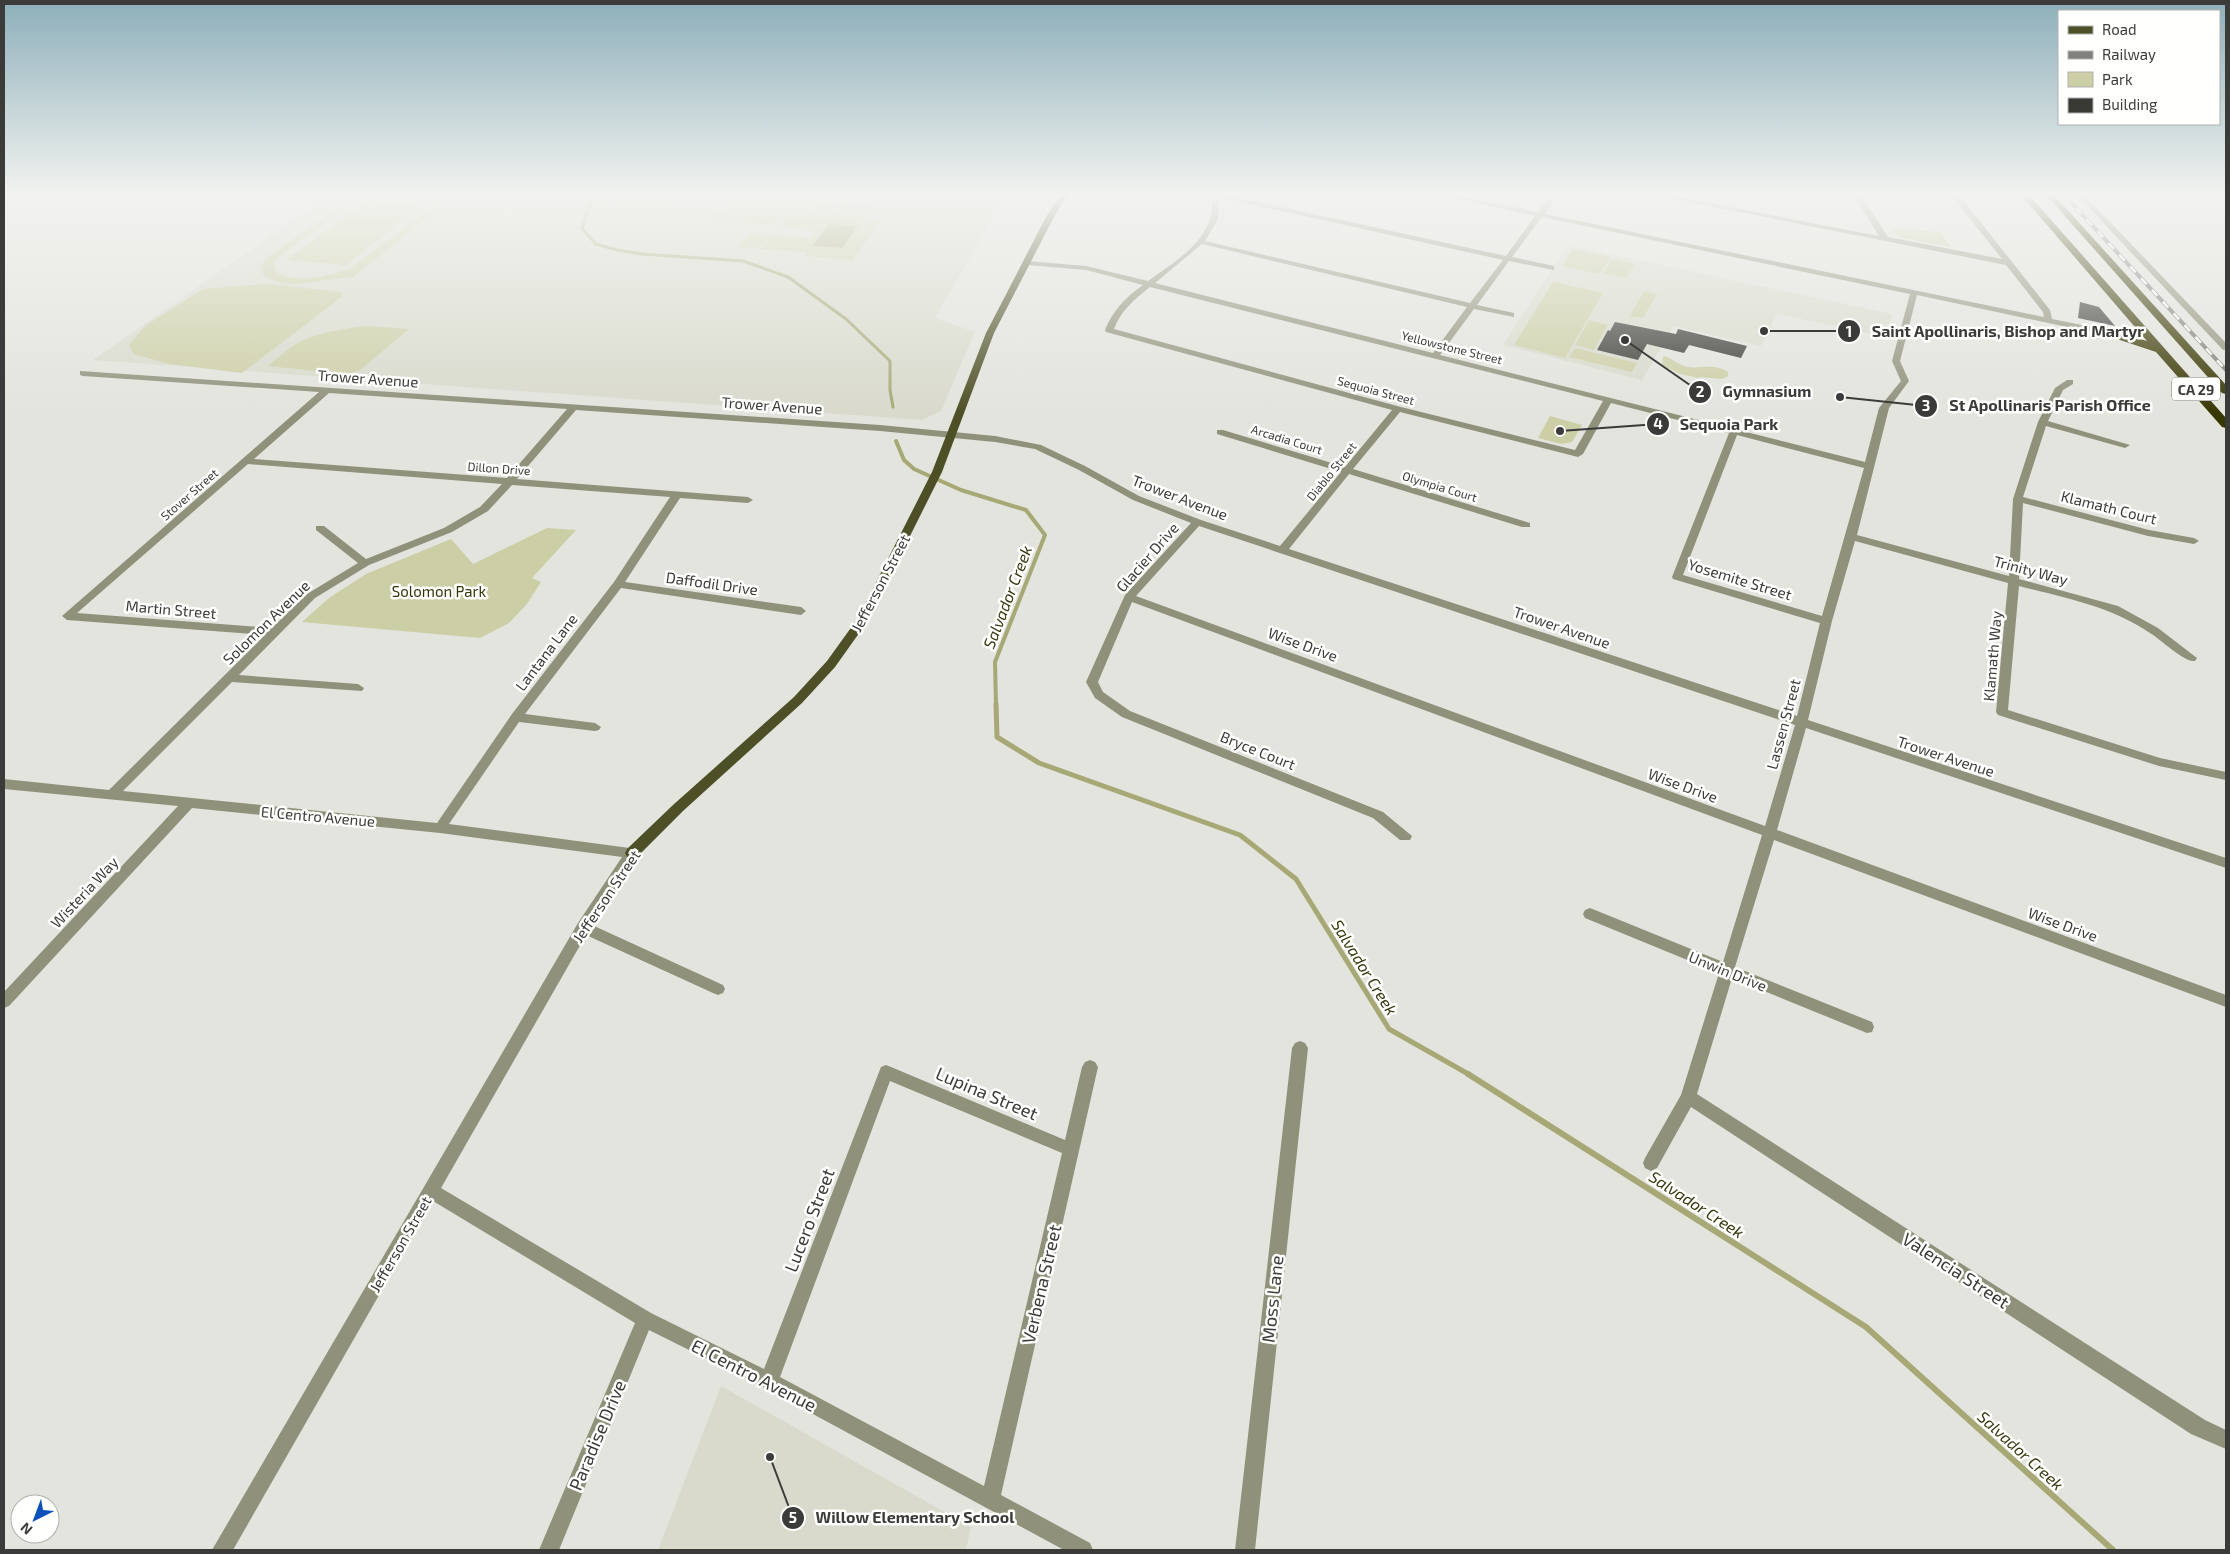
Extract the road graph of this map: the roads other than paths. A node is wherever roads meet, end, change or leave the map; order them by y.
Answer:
1 (1024, 269) edge
2 (1088, 269) edge
3 (1169, 269) edge
4 (1315, 269) edge
5 (1500, 269) edge
6 (1801, 269) edge
7 (2012, 269) edge
8 (2089, 269) edge
9 (2116, 269) edge
10 (2153, 269) edge
11 (1150, 284) junction
12 (1914, 292) junction
13 (1472, 305) junction
14 (1511, 314) dead end
15 (2130, 316) junction
16 (2048, 320) junction
17 (2110, 333) junction
18 (2222, 339) edge
19 (2226, 348) edge
20 (2165, 353) junction
21 (1435, 356) junction
22 (83, 373) dead end
23 (2070, 382) dead end
24 (326, 390) junction
25 (2226, 391) edge
26 (1608, 401) junction
27 (573, 408) junction
28 (1398, 409) junction
29 (2043, 422) junction
30 (2226, 424) edge
31 (1220, 432) dead end
32 (1734, 432) junction
33 (953, 434) junction
34 (2125, 445) dead end
35 (247, 461) junction
36 (1869, 466) junction
37 (1347, 471) junction
38 (510, 482) junction
39 (677, 494) junction
40 (2018, 499) junction
41 (748, 500) dead end
42 (1197, 522) junction
43 (1526, 525) dead end
44 (320, 528) dead end
45 (1851, 537) junction
46 (2194, 541) dead end
47 (1283, 549) junction
48 (365, 563) junction
49 (2014, 581) junction
50 (618, 584) junction
51 (1129, 597) junction
52 (801, 611) dead end
53 (68, 616) joint
54 (1826, 621) junction
55 (272, 632) junction
56 (2191, 658) dead end
57 (229, 678) junction
58 (358, 688) dead end
59 (1099, 695) joint
60 (516, 716) junction
61 (1801, 724) junction
62 (595, 727) dead end
63 (2226, 776) edge
64 (4, 784) edge
65 (113, 794) junction
66 (188, 804) junction
67 (440, 828) junction
68 (1770, 834) junction
69 (1405, 836) dead end
70 (632, 853) junction
71 (2226, 863) edge
72 (1590, 914) dead end
73 (583, 927) junction
74 (1727, 971) junction
75 (718, 989) dead end
76 (2226, 1001) edge
77 (4, 1002) edge
78 (1867, 1027) dead end
79 (1300, 1048) dead end
80 (1090, 1067) dead end
81 (886, 1072) joint
82 (1688, 1097) junction
83 (1072, 1150) junction
84 (1651, 1163) dead end
85 (431, 1191) junction
86 (645, 1319) junction
87 (769, 1381) junction
88 (2226, 1440) edge
89 (990, 1501) junction
90 (222, 1550) edge
91 (549, 1550) edge
92 (1083, 1550) edge
93 (1245, 1550) edge

1 - 33 main road, Jefferson Street
2 - 11 street, Yellowstone Street
3 - 11 street
4 - 13 street
5 - 13 street
6 - 12 street
7 - 16 street
8 - 15 highway, CA 29
9 - 25 highway, CA 29
10 - 18 street
11 - 21 street, Yellowstone Street
11 - 28 street, Sequoia Street
12 - 16 street
12 - 36 street, Lassen Street
13 - 14 street
13 - 21 street
15 - 17 highway
15 - 20 highway, CA 29
16 - 17 street
17 - 20 highway
18 - 19 street
20 - 30 highway, CA 29
21 - 26 street, Yellowstone Street
22 - 24 street, Trower Avenue
23 - 29 street, Klamath Way
24 - 27 street, Trower Avenue
24 - 35 street, Stover Street
26 - 28 street, Sequoia Street
26 - 32 street, Yellowstone Street
27 - 33 street, Trower Avenue
27 - 38 street, Solomon Avenue
28 - 37 street, Diablo Street
29 - 34 street
29 - 40 street, Klamath Way
31 - 37 street, Arcadia Court
32 - 36 street, Yellowstone Street
32 - 54 street, Yosemite Street
33 - 42 street, Trower Avenue
33 - 70 main road, Jefferson Street
35 - 38 street, Dillon Drive
35 - 53 street, Stover Street
36 - 45 street, Lassen Street
37 - 43 street, Olympia Court
37 - 47 street, Diablo Street
38 - 39 street, Dillon Drive
38 - 48 street, Solomon Avenue
39 - 41 street, Dillon Drive
39 - 50 street, Lantana Lane
40 - 46 street, Klamath Court
40 - 49 street, Klamath Way
42 - 47 street, Trower Avenue
42 - 51 street, Glacier Drive
44 - 48 street
45 - 49 street, Trinity Way
45 - 54 street, Lassen Street
47 - 61 street, Trower Avenue
48 - 55 street, Solomon Avenue
49 - 56 street, Trinity Way
49 - 63 street, Klamath Way
50 - 52 street, Daffodil Drive
50 - 60 street, Lantana Lane
51 - 59 street, Glacier Drive
51 - 68 street, Wise Drive
53 - 55 street, Martin Street
54 - 61 street, Lassen Street
55 - 57 street, Solomon Avenue
57 - 58 street
57 - 65 street, Solomon Avenue
59 - 69 street, Bryce Court
60 - 62 street
60 - 67 street, Lantana Lane
61 - 68 street, Lassen Street
61 - 71 street, Trower Avenue
64 - 65 street, El Centro Avenue
65 - 66 street, El Centro Avenue
66 - 67 street, El Centro Avenue
66 - 77 street, Wisteria Way
67 - 70 street, El Centro Avenue
68 - 74 street, Lassen Street
68 - 76 street, Wise Drive
70 - 73 street, Jefferson Street
72 - 74 street, Unwin Drive
73 - 75 street
73 - 85 street, Jefferson Street
74 - 78 street, Unwin Drive
74 - 82 street, Lassen Street
79 - 93 street, Moss Lane
80 - 83 street, Verbena Street
81 - 83 street, Lupina Street
81 - 87 street, Lucero Street
82 - 84 street, Lassen Street
82 - 88 street, Valencia Street
83 - 89 street, Verbena Street
85 - 86 street, El Centro Avenue
85 - 90 street, Jefferson Street
86 - 87 street, El Centro Avenue
86 - 91 street, Paradise Drive
87 - 89 street, El Centro Avenue
89 - 92 street, El Centro Avenue

